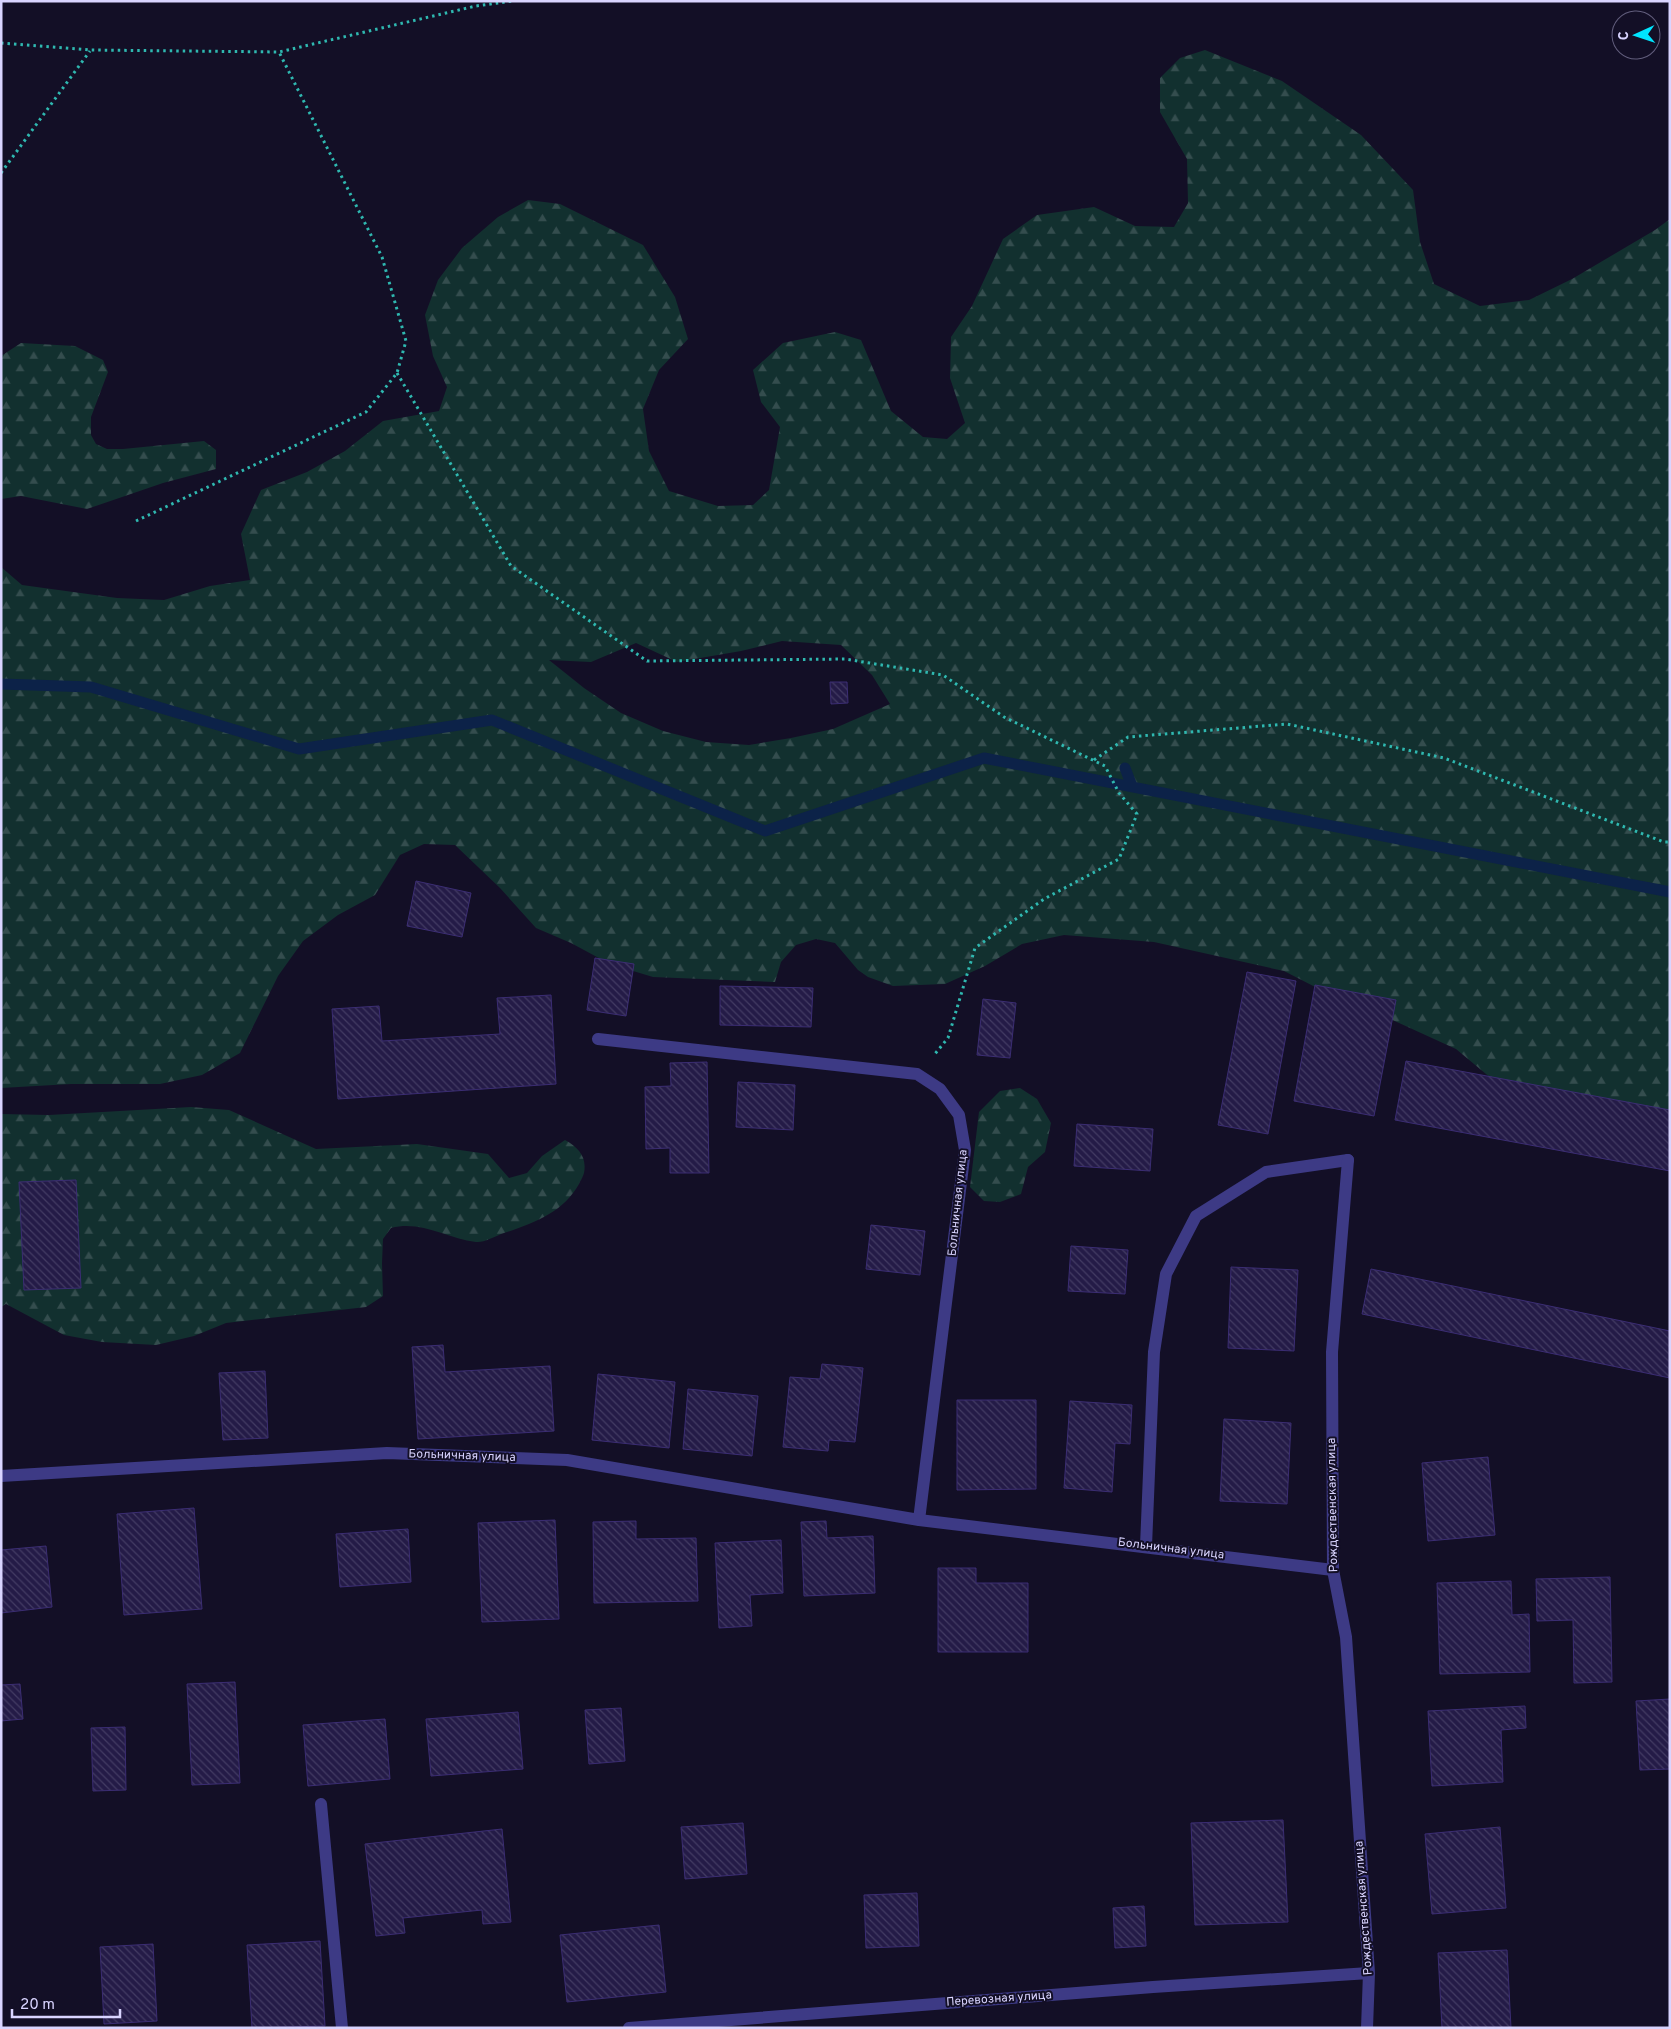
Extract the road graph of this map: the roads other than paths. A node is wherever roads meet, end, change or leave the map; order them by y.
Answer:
1 (598, 1039) dead end
2 (1, 1476) edge
3 (919, 1520) junction
4 (1146, 1546) junction
5 (1333, 1570) junction
6 (321, 1804) dead end
7 (1369, 1973) junction
8 (342, 2028) edge
9 (629, 2028) edge
10 (1367, 2028) edge

1 - 3 street, Больничная улица
2 - 3 street, Больничная улица
3 - 4 street, Больничная улица
4 - 5 street, Больничная улица
4 - 5 street, Рождественская улица
5 - 7 street, Рождественская улица
6 - 8 street
7 - 9 street, Перевозная улица
7 - 10 street, Рождественская улица

